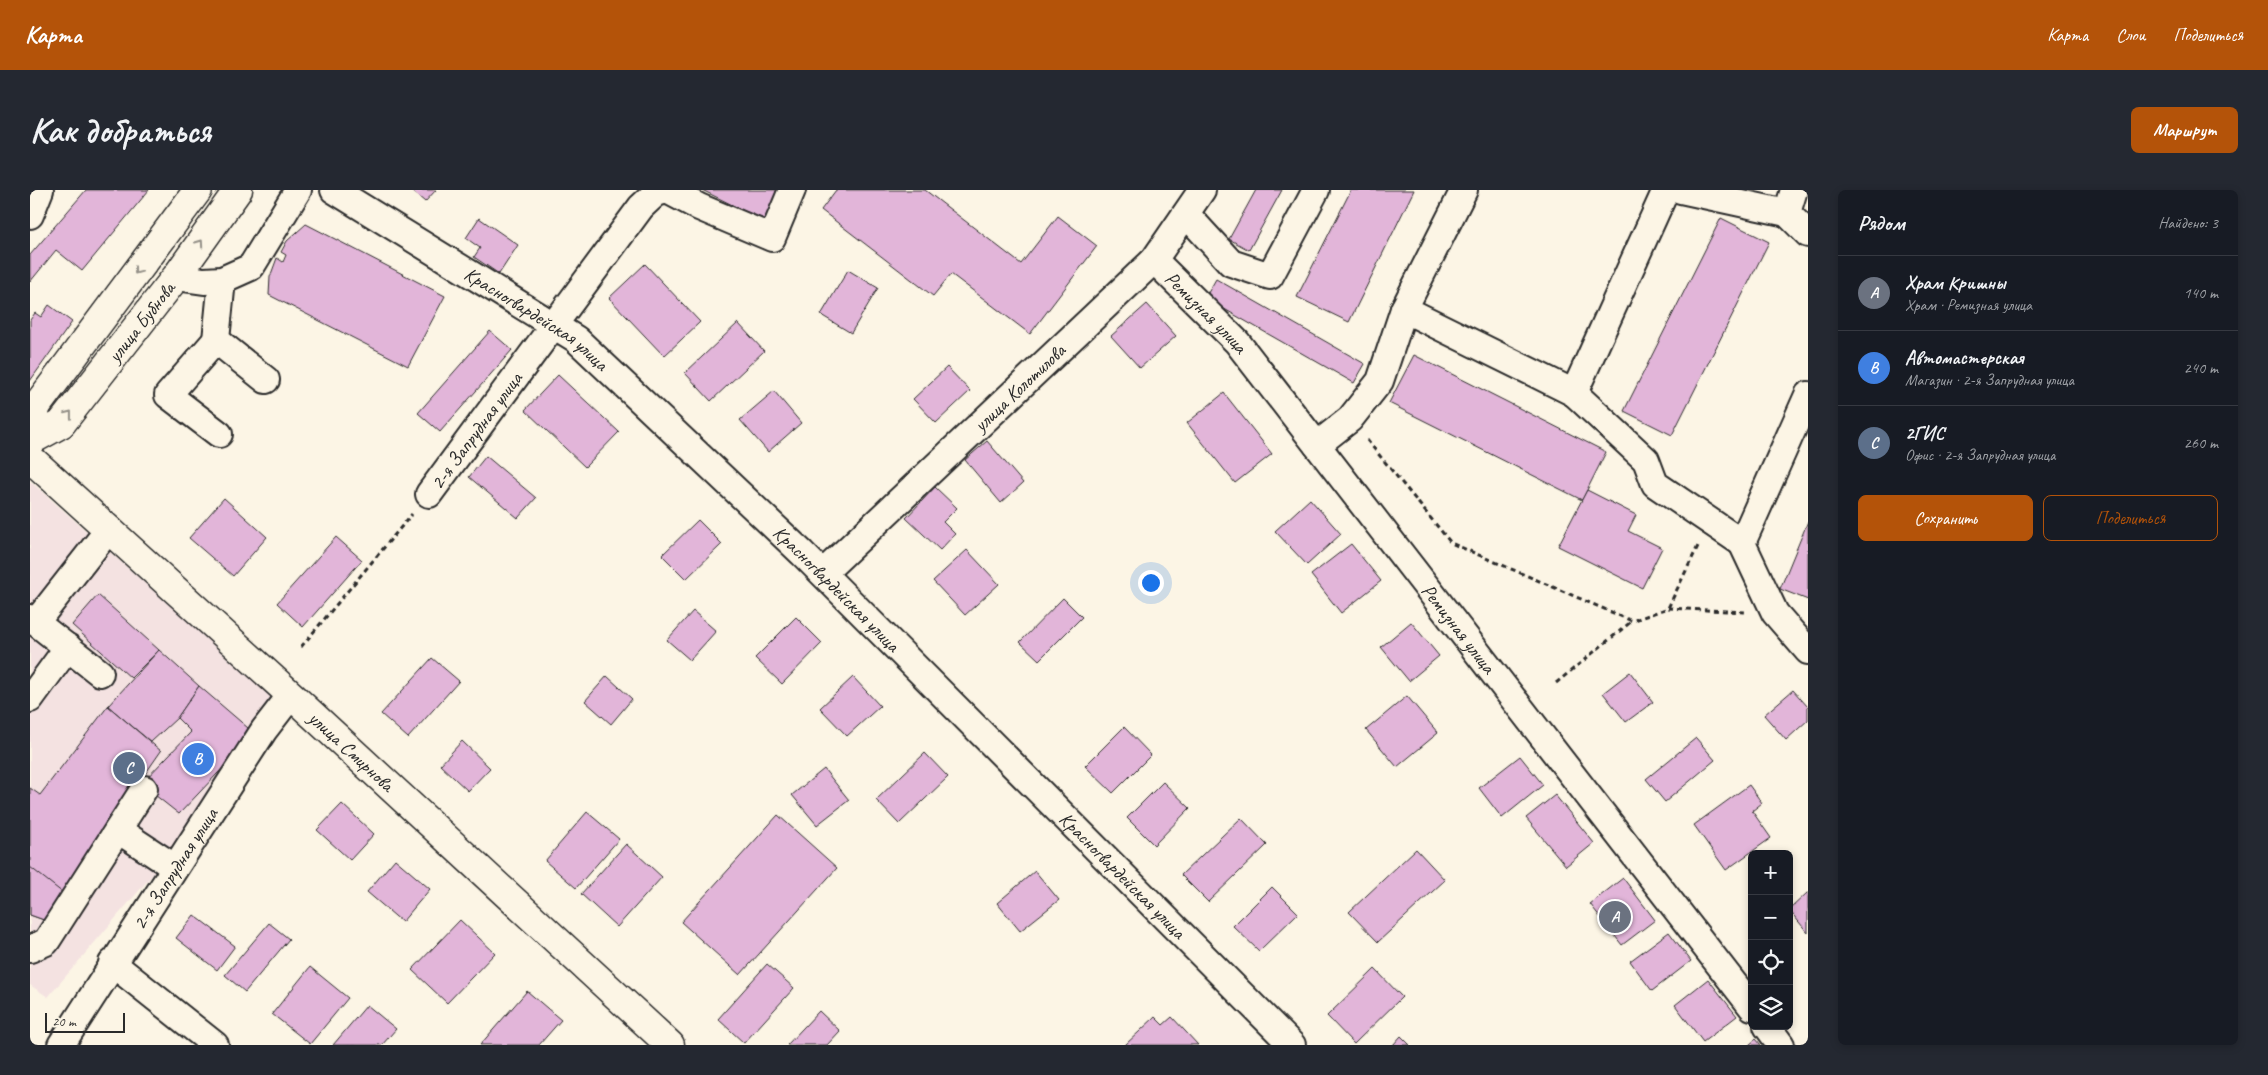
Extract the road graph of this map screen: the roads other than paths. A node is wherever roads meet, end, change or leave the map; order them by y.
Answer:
1 (40, 190) edge
2 (198, 190) edge
3 (238, 190) edge
4 (298, 190) edge
5 (334, 190) edge
6 (792, 190) edge
7 (1202, 190) edge
8 (1316, 190) edge
9 (1464, 190) edge
10 (1666, 190) edge
11 (1682, 190) edge
12 (1790, 202) edge
13 (1186, 214) junction
14 (30, 215) edge
15 (1808, 234) edge
16 (1154, 260) junction
17 (176, 276) junction
18 (222, 280) junction
19 (1404, 309) junction
20 (554, 325) junction
21 (216, 340) junction
22 (266, 380) dead end
23 (1574, 393) junction
24 (1808, 395) edge
25 (30, 422) edge
26 (219, 434) dead end
27 (30, 441) edge
28 (1317, 445) junction
29 (30, 458) edge
30 (429, 494) road end
31 (109, 529) junction
32 (1742, 543) junction
33 (823, 573) junction
34 (33, 620) edge
35 (68, 647) junction
36 (1808, 651) edge
37 (100, 673) dead end
38 (291, 695) junction
39 (30, 699) edge
40 (144, 790) dead end
41 (118, 830) junction
42 (174, 867) junction
43 (30, 949) edge
44 (112, 963) junction
45 (1748, 1002) edge
46 (1770, 1030) edge
47 (61, 1045) edge
48 (215, 1045) edge
49 (670, 1045) edge
50 (1292, 1045) edge
51 (1781, 1045) edge

1 - 14 street
2 -> 25 main road, улица Бубнова
17 -> 3 main road, улица Бубнова
4 - 18 street
5 - 20 street, Красногвардейская улица
6 - 20 street, 2-я Запрудная улица
7 - 13 street, улица Колотилова
8 - 13 street
9 - 19 street
10 - 23 street
11 - 12 street
12 - 15 street
13 - 16 street, улица Колотилова
16 - 28 street, Ремизная улица
16 - 33 street, улица Колотилова
17 - 18 street
27 -> 17 main road, улица Бубнова
18 - 21 street
19 - 23 street
19 - 28 street
20 - 30 street, 2-я Запрудная улица
20 - 33 street, Красногвардейская улица
21 - 22 street
21 - 26 street
23 - 32 street
24 - 32 street
28 - 45 street, Ремизная улица
29 - 31 main road, улица Смирнова
31 - 34 street
31 - 38 main road, улица Смирнова
32 - 36 street
33 - 50 street, Красногвардейская улица
34 - 35 street
35 - 37 street
35 - 39 street
38 - 42 street, 2-я Запрудная улица
38 - 49 main road, улица Смирнова
40 - 41 street
41 - 42 street
41 - 43 street
42 - 44 street, 2-я Запрудная улица
44 - 47 street, 2-я Запрудная улица
44 - 48 street
46 - 51 street

